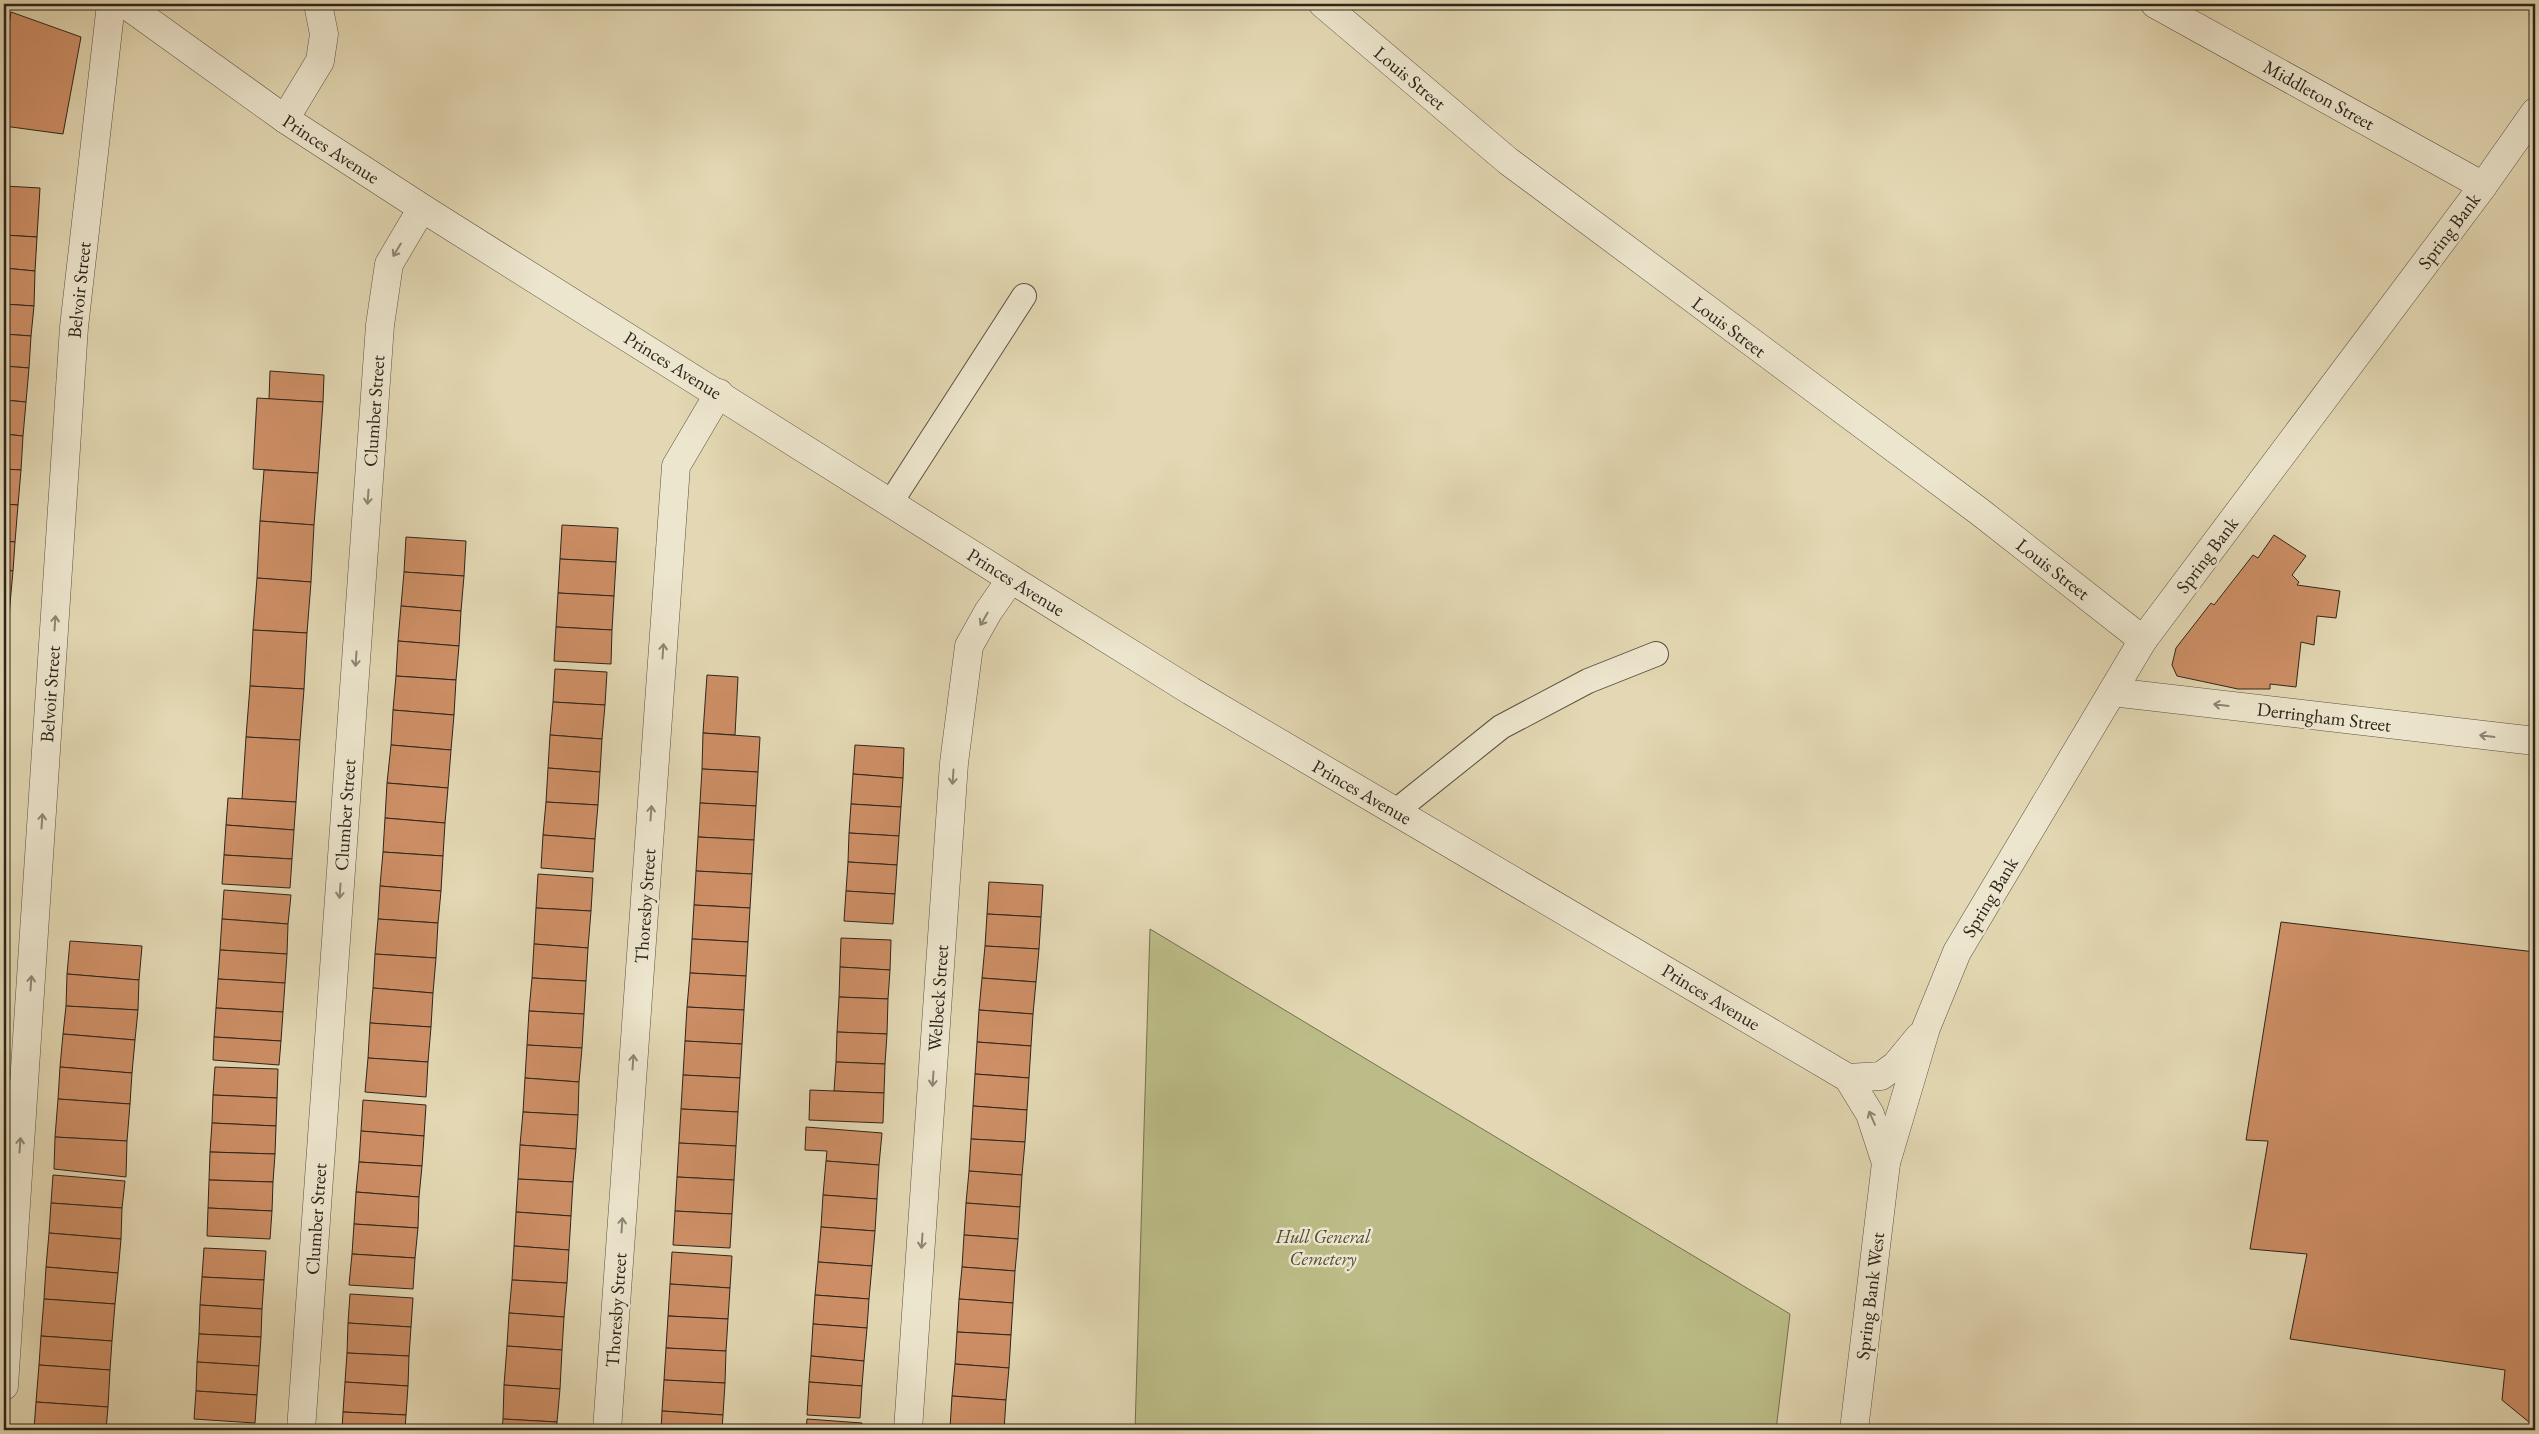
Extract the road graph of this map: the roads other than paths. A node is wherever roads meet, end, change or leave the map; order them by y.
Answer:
1 (111, 4) edge
2 (125, 4) edge
3 (318, 4) edge
4 (1323, 4) edge
5 (2163, 6) edge
6 (2535, 112) edge
7 (285, 119) junction
8 (2483, 186) junction
9 (422, 208) junction
10 (1024, 296) dead end
11 (719, 393) junction
12 (891, 502) junction
13 (1011, 579) junction
14 (2143, 640) junction
15 (1656, 654) dead end
16 (2112, 692) junction
17 (2535, 741) edge
18 (1396, 811) junction
19 (1926, 1028) junction
20 (1848, 1078) junction
21 (1886, 1162) junction
22 (4, 1386) edge
23 (301, 1430) edge
24 (607, 1430) edge
25 (908, 1430) edge
26 (1854, 1430) edge

22 -> 1 street, Belvoir Street
2 - 7 street, Princes Avenue
3 - 7 street
4 - 14 street, Louis Street
5 - 8 street, Middleton Street
6 - 8 street, Spring Bank
7 - 9 street, Princes Avenue
8 - 14 street, Spring Bank
9 - 11 street, Princes Avenue
9 -> 23 street, Clumber Street
10 - 12 lane
11 - 12 street, Princes Avenue
24 -> 11 street, Thoresby Street
12 - 13 street, Princes Avenue
13 - 18 street, Princes Avenue
13 -> 25 street, Welbeck Street
14 - 16 street, Spring Bank
15 - 18 lane
17 -> 16 street, Derringham Street
16 - 19 street, Spring Bank
18 - 20 street, Princes Avenue
19 - 20 street, Spring Bank
19 - 21 street, Spring Bank
21 -> 20 street, Princes Avenue
21 - 26 street, Spring Bank West

